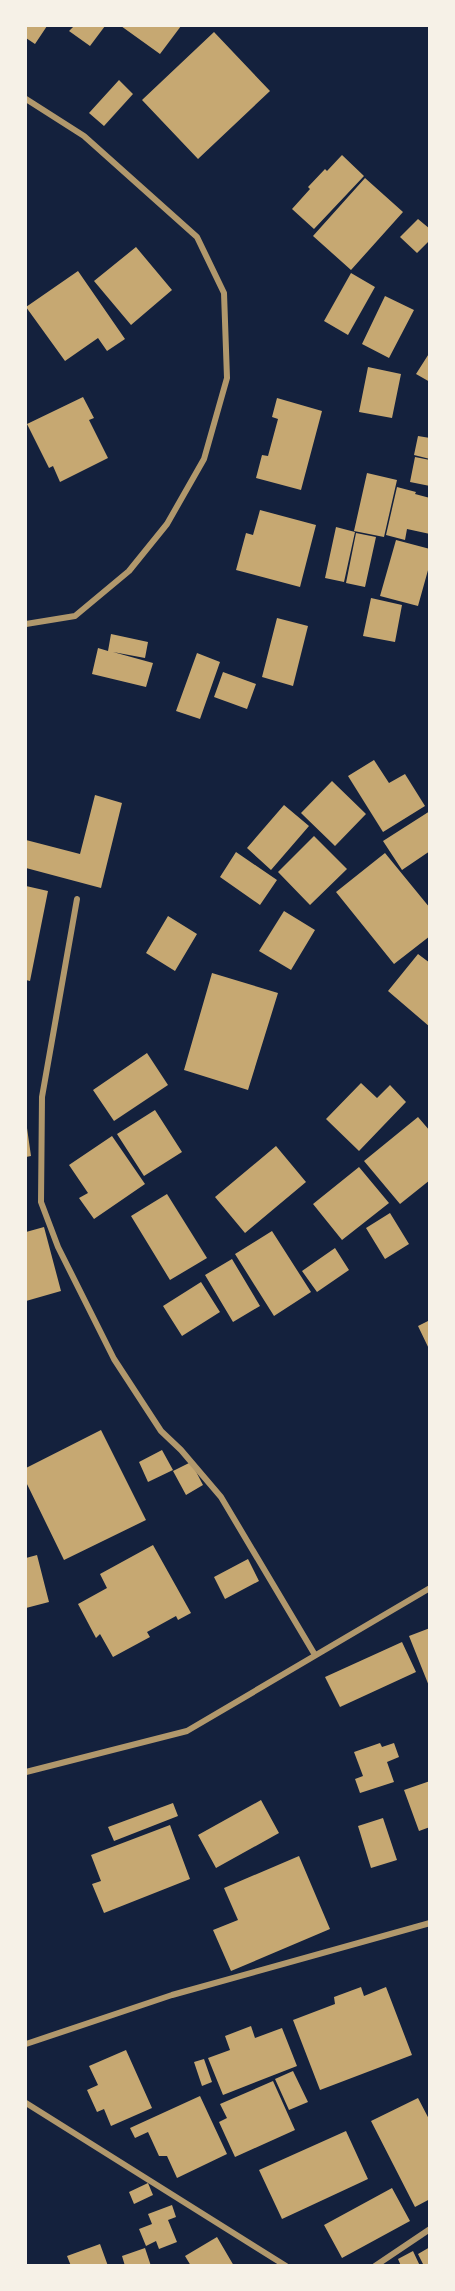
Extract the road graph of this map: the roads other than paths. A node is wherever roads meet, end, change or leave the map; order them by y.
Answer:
1 (26, 99) edge
2 (26, 624) edge
3 (77, 899) dead end
4 (429, 1588) edge
5 (315, 1655) junction
6 (26, 1772) edge
7 (429, 1923) edge
8 (26, 2044) edge
9 (26, 2103) edge
10 (429, 2229) edge
11 (286, 2265) edge
12 (375, 2265) edge

1 - 2 street
3 - 5 street
4 - 5 street
5 - 6 street
7 - 8 street
9 - 11 street
10 - 12 street

